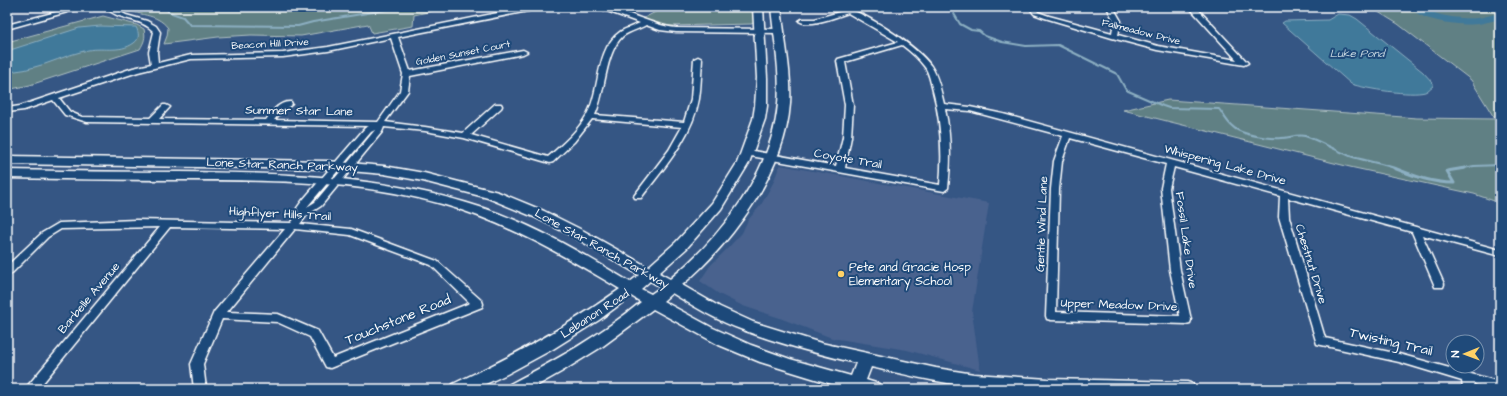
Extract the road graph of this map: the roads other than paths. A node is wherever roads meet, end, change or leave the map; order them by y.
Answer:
1 (82, 7) edge
2 (108, 7) edge
3 (538, 7) edge
4 (599, 7) edge
5 (758, 7) edge
6 (776, 7) edge
7 (1110, 7) edge
8 (1192, 7) edge
9 (844, 9) edge
10 (1034, 10) edge
11 (802, 21) dead end
12 (644, 23) junction
13 (7, 26) edge
14 (759, 28) junction
15 (778, 28) junction
16 (394, 36) junction
17 (1114, 37) junction
18 (902, 43) junction
19 (523, 52) dead end
20 (698, 59) dead end
21 (155, 66) junction
22 (407, 74) junction
23 (55, 96) junction
24 (288, 104) dead end
25 (498, 106) dead end
26 (942, 106) junction
27 (166, 107) dead end
28 (7, 110) edge
29 (591, 117) junction
30 (152, 121) junction
31 (268, 123) junction
32 (380, 124) junction
33 (687, 125) junction
34 (1067, 134) junction
35 (465, 136) junction
36 (748, 153) junction
37 (772, 157) junction
38 (7, 160) edge
39 (1171, 163) junction
40 (345, 166) junction
41 (840, 169) junction
42 (7, 174) edge
43 (332, 180) junction
44 (1284, 193) junction
45 (638, 196) dead end
46 (168, 223) junction
47 (293, 226) junction
48 (1415, 229) junction
49 (1500, 253) edge
50 (7, 272) edge
51 (650, 275) junction
52 (1438, 284) dead end
53 (671, 287) junction
54 (632, 290) junction
55 (652, 301) junction
56 (478, 304) joint
57 (218, 315) junction
58 (1051, 316) joint
59 (1186, 320) joint
60 (1321, 341) joint
61 (865, 360) junction
62 (1467, 377) junction
63 (962, 384) edge
64 (856, 385) junction
65 (1500, 387) edge
66 (31, 389) edge
67 (200, 389) edge
68 (459, 389) edge
69 (516, 389) edge
70 (873, 389) edge
71 (1187, 389) edge
72 (1469, 389) edge

1 - 13 street
2 - 21 street
3 - 16 street, Beacon Hill Drive
4 - 12 street
5 - 14 main road, Lebanon Road
6 - 15 main road, Lebanon Road
7 - 17 street
8 - 17 street, Fallmeadow Drive
9 - 11 street
9 - 18 street
10 - 17 street, Fallmeadow Drive
12 - 14 street
12 - 29 street
14 - 15 street
14 - 36 main road, Lebanon Road
15 - 37 main road, Lebanon Road
16 - 21 street, Beacon Hill Drive
16 - 22 street
18 - 26 street
18 - 41 street
19 - 22 street, Golden Sunset Court
20 - 33 street
21 - 23 street, Beacon Hill Drive
22 - 32 street
23 - 28 street, Beacon Hill Drive
23 - 30 street, Summer Star Lane
24 - 31 street
25 - 35 street
26 - 34 street, Whispering Lake Drive
26 - 41 street, Coyote Trail
27 - 30 street
29 - 33 street
29 - 35 street, Summer Star Lane
30 - 31 street, Summer Star Lane
31 - 32 street, Summer Star Lane
32 - 35 street, Summer Star Lane
32 - 40 street
33 - 45 street
34 - 39 street, Whispering Lake Drive
34 - 58 street, Gentle Wind Lane
36 - 37 street, Coyote Trail
36 - 51 main road, Lebanon Road
37 - 41 street, Coyote Trail
37 - 53 main road, Lebanon Road
38 - 40 main road, Lone Star Ranch Parkway
39 - 44 street, Whispering Lake Drive
39 - 59 street, Fossil Lake Drive
40 - 43 street
40 - 51 main road, Lone Star Ranch Parkway
42 - 43 main road, Lone Star Ranch Parkway
43 - 47 street
43 - 54 main road, Lone Star Ranch Parkway
44 - 48 street, Whispering Lake Drive
44 - 60 street, Chestnut Drive
46 - 47 street, Highflyer Hills Trail
46 - 50 street, Highflyer Hills Trail
46 - 66 street, Barbelle Avenue
47 - 56 street, Highflyer Hills Trail
47 - 57 street
48 - 49 street, Whispering Lake Drive
48 - 52 street
51 - 53 main road, Lone Star Ranch Parkway
51 - 54 main road, Lebanon Road
53 - 55 main road, Lebanon Road
53 - 61 main road, Lone Star Ranch Parkway
54 - 55 main road, Lone Star Ranch Parkway
54 - 68 main road, Lebanon Road
55 - 64 main road, Lone Star Ranch Parkway
55 - 69 main road, Lebanon Road
56 - 57 street, Touchstone Road
57 - 67 street
58 - 59 street, Upper Meadow Drive
60 - 62 street, Twisting Trail
61 - 63 main road, Lone Star Ranch Parkway
61 - 64 main road
62 - 65 street, Twisting Trail
62 - 72 street
63 - 71 main road, Lone Star Ranch Parkway
64 - 70 main road, Lone Star Ranch Parkway

